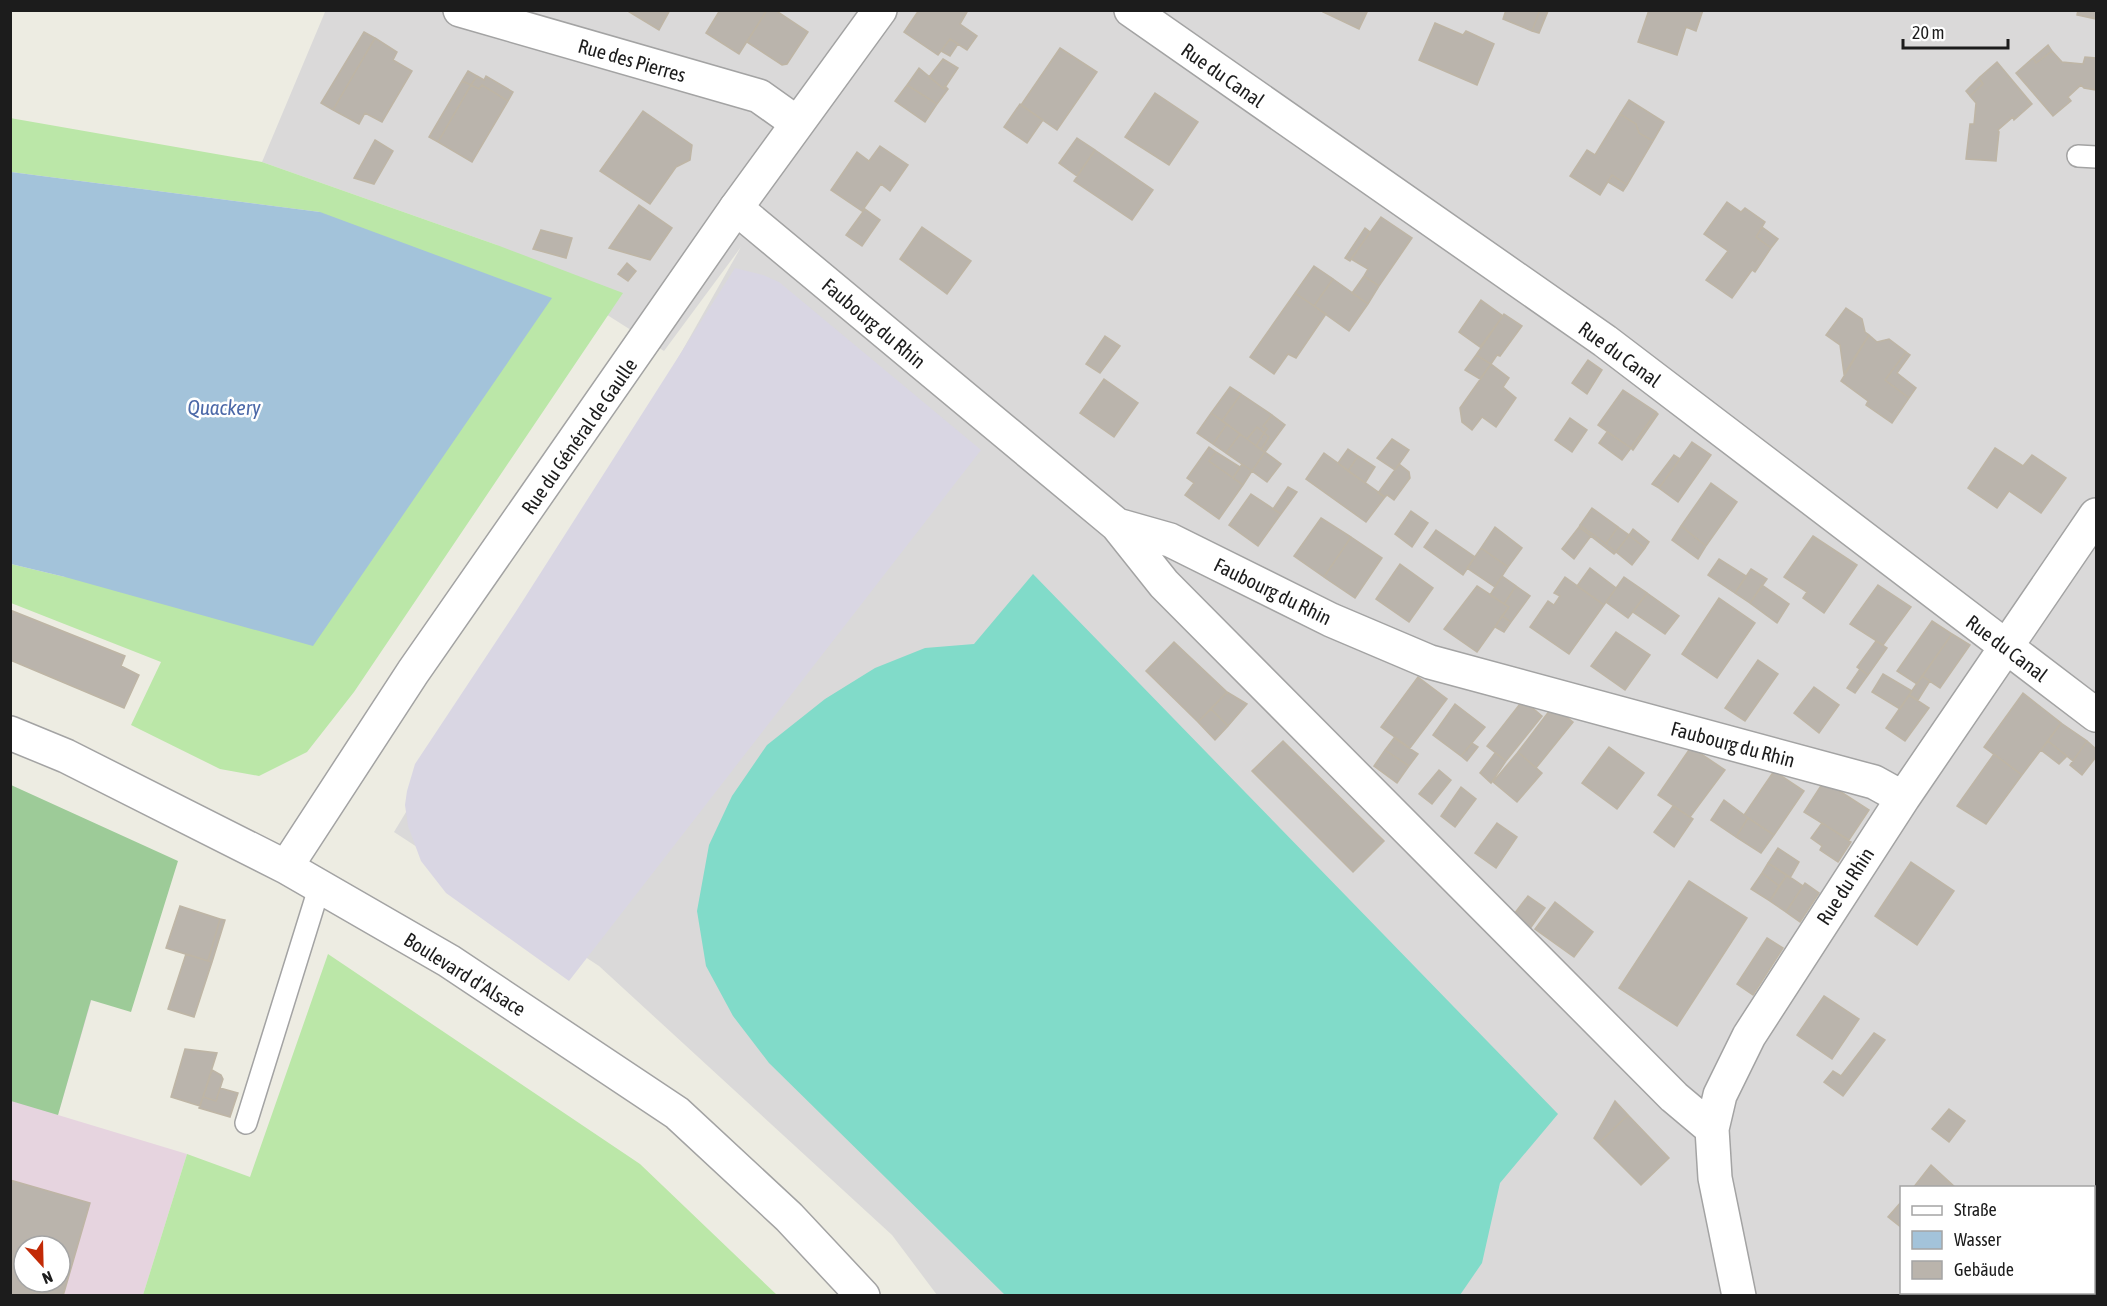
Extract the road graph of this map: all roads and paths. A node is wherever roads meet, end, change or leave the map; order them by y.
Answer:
1 (460, 10) edge
2 (880, 10) edge
3 (1131, 10) edge
4 (797, 123) junction
5 (736, 208) junction
6 (2097, 515) edge
7 (1117, 525) junction
8 (2005, 646) junction
9 (2097, 715) edge
10 (10, 733) edge
11 (1902, 798) junction
12 (286, 867) junction
13 (320, 885) junction
14 (246, 1123) dead end
15 (1712, 1129) junction
16 (863, 1296) edge
17 (1739, 1296) edge

1 - 4 street, Rue des Pierres
2 - 4 street, Rue du Général de Gaulle
3 - 8 street, Rue du Canal
4 - 5 street, Rue du Général de Gaulle
5 - 7 street, Faubourg du Rhin
5 - 12 street, Rue du Général de Gaulle
6 - 8 street, Rue du Rhin
7 - 11 street, Faubourg du Rhin
7 - 15 street
8 - 9 street, Rue du Canal
8 - 11 street, Rue du Rhin
10 - 12 street, Boulevard d'Alsace
11 - 15 street, Rue du Rhin
12 - 13 street, Boulevard d'Alsace
13 - 14 lane
13 - 16 street, Boulevard d'Alsace
15 - 17 street, Rue du Rhin

